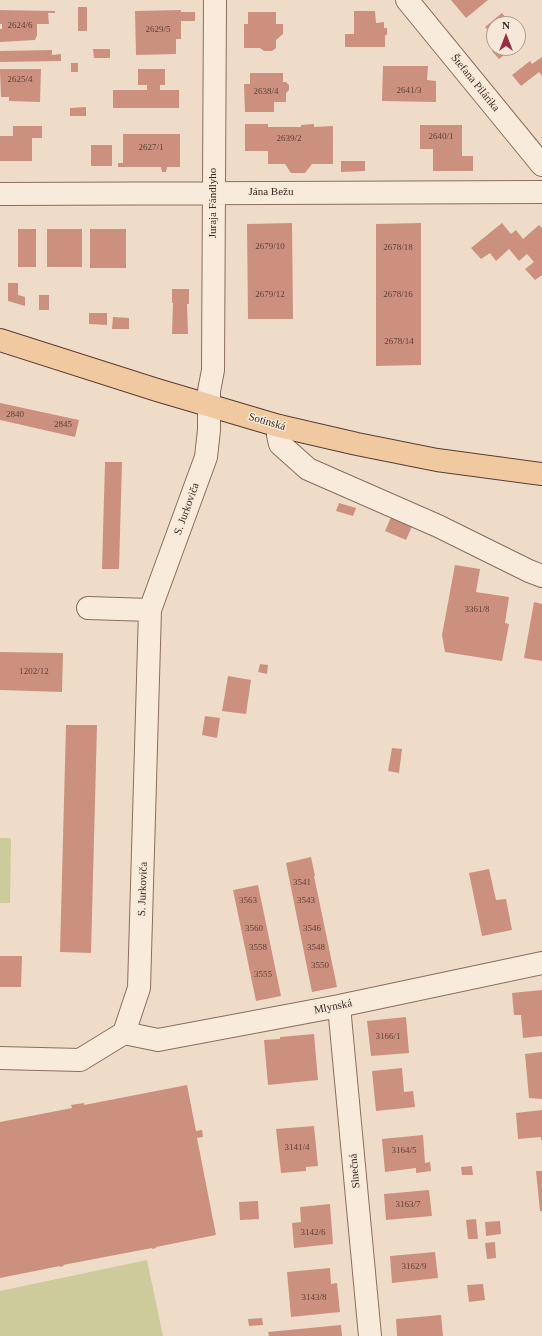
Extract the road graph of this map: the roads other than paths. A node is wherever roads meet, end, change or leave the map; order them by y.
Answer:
1 (215, 0) edge
2 (407, 0) edge
3 (542, 166) edge
4 (213, 192) junction
5 (542, 192) edge
6 (0, 194) edge
7 (0, 340) edge
8 (209, 406) junction
9 (279, 426) junction
10 (542, 474) edge
11 (542, 576) edge
12 (88, 608) dead end
13 (150, 610) junction
14 (542, 963) edge
15 (339, 1006) junction
16 (124, 1033) junction
17 (0, 1058) edge
18 (370, 1336) edge

1 - 4 street, Juraja Fándlyho
2 - 3 street, Štefana Pilárika
4 - 5 street, Jána Bežu
4 - 6 street, Jána Bežu
4 - 8 street, Juraja Fándlyho
7 - 8 main road, Sotinská
8 - 9 main road, Sotinská
8 - 13 street, S. Jurkoviča
9 - 10 main road, Sotinská
9 - 11 street
12 - 13 street
13 - 16 street, S. Jurkoviča
14 - 15 street, Mlynská
15 - 16 street, Mlynská
15 - 18 street, Slnečná
16 - 17 street

